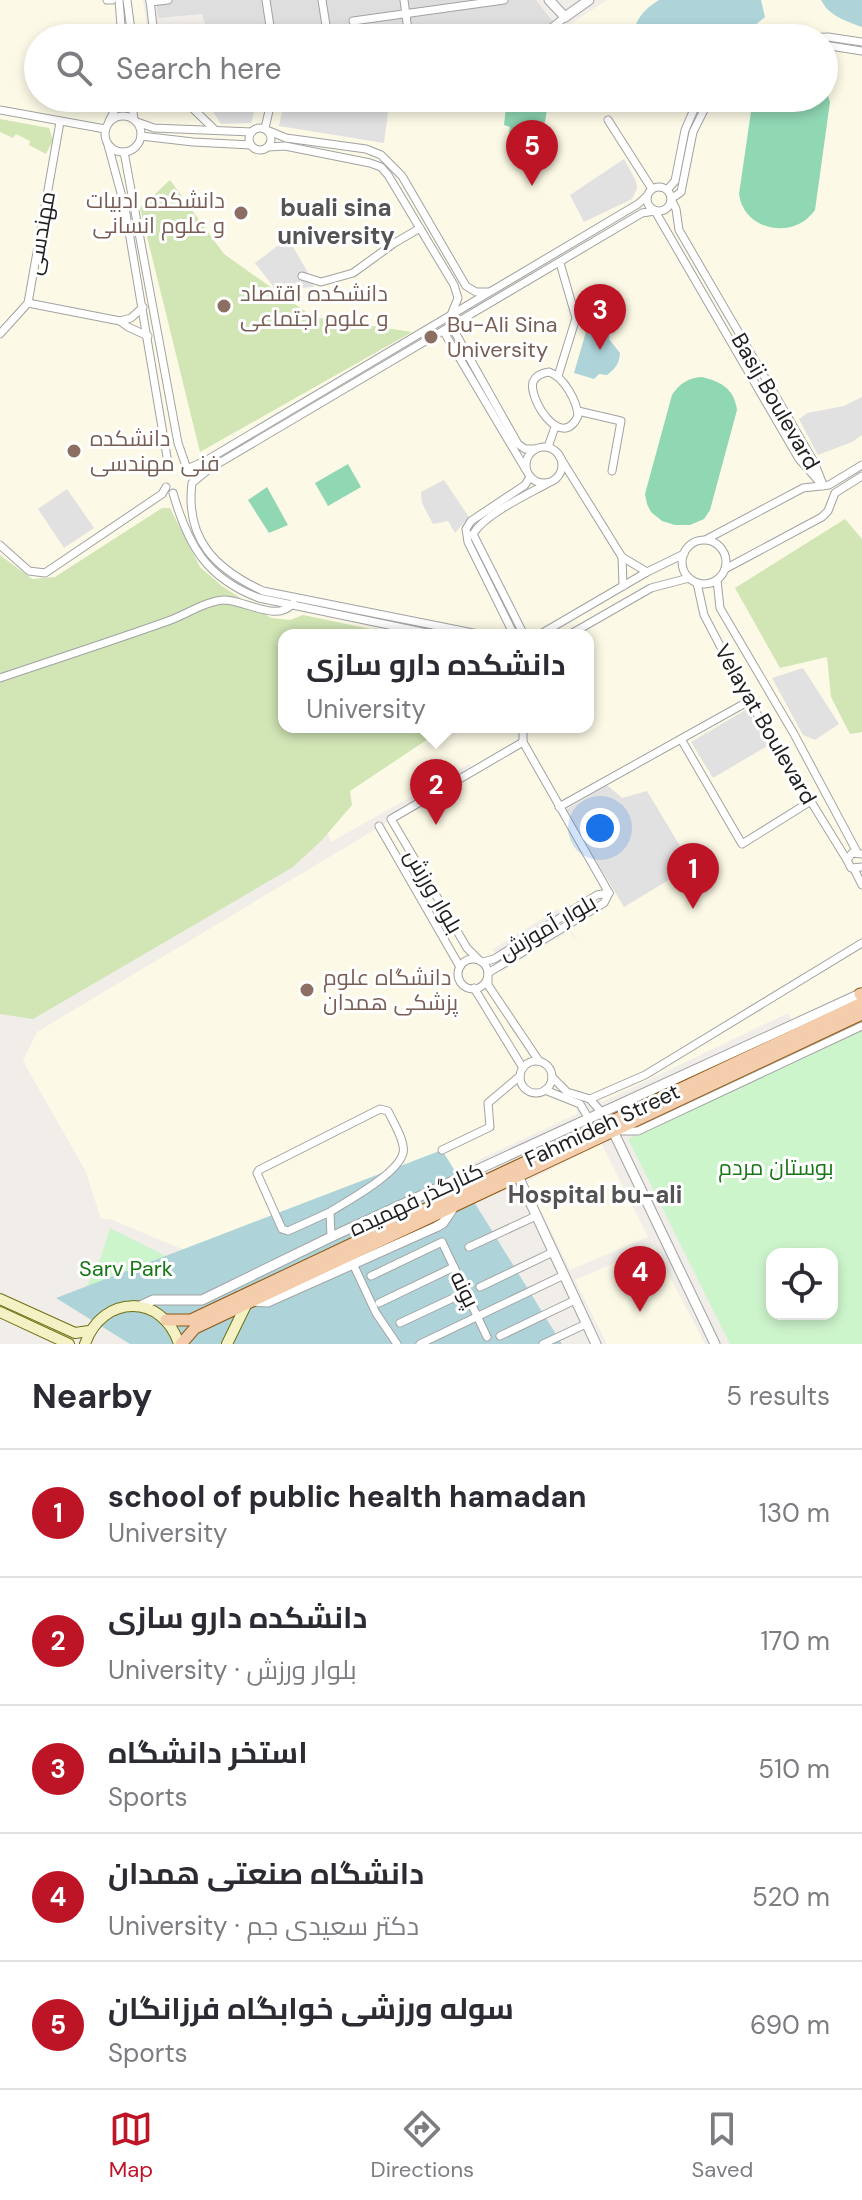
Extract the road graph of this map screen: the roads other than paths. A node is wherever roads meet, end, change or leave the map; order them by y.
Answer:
1 (119, 0) edge
2 (127, 0) edge
3 (168, 0) edge
4 (266, 0) edge
5 (322, 0) edge
6 (404, 0) edge
7 (504, 0) edge
8 (549, 0) edge
9 (589, 0) edge
10 (150, 1) edge
11 (406, 14) junction
12 (565, 17) junction
13 (353, 21) dead end
14 (121, 24) edge
15 (130, 24) edge
16 (153, 24) edge
17 (270, 24) edge
18 (326, 24) edge
19 (407, 24) edge
20 (557, 24) edge
21 (838, 38) edge
22 (862, 42) edge
23 (838, 47) edge
24 (862, 51) edge
25 (0, 110) edge
26 (114, 112) edge
27 (134, 112) edge
28 (196, 112) edge
29 (270, 112) edge
30 (693, 112) edge
31 (703, 112) edge
32 (136, 120) junction
33 (608, 120) dead end
34 (60, 122) junction
35 (106, 126) junction
36 (215, 130) junction
37 (267, 130) junction
38 (252, 132) junction
39 (141, 136) junction
40 (108, 145) junction
41 (251, 145) junction
42 (268, 147) junction
43 (124, 152) junction
44 (667, 190) junction
45 (650, 193) junction
46 (671, 199) junction
47 (655, 211) junction
48 (420, 228) junction
49 (560, 263) junction
50 (302, 276) dead end
51 (490, 292) junction
52 (28, 303) junction
53 (143, 307) junction
54 (450, 317) junction
55 (120, 321) junction
56 (448, 330) junction
57 (0, 334) edge
58 (148, 336) junction
59 (558, 376) junction
60 (578, 411) junction
61 (555, 427) junction
62 (548, 447) junction
63 (535, 449) junction
64 (558, 454) junction
65 (862, 465) edge
66 (169, 469) dead end
67 (612, 471) dead end
68 (528, 474) junction
69 (862, 476) edge
70 (548, 483) junction
71 (823, 486) junction
72 (707, 539) junction
73 (0, 545) edge
74 (684, 554) junction
75 (622, 557) junction
76 (725, 569) junction
77 (647, 572) junction
78 (689, 578) junction
79 (717, 580) junction
80 (697, 583) junction
81 (623, 586) junction
82 (294, 601) junction
83 (412, 629) edge
84 (450, 629) edge
85 (511, 629) edge
86 (521, 629) edge
87 (549, 629) edge
88 (579, 629) edge
89 (0, 678) edge
90 (764, 684) junction
91 (747, 698) junction
92 (523, 733) edge
93 (681, 739) junction
94 (523, 742) junction
95 (816, 773) junction
96 (799, 782) junction
97 (811, 801) junction
98 (559, 807) junction
99 (379, 826) dead end
100 (860, 853) edge
101 (847, 860) junction
102 (858, 868) edge
103 (862, 885) edge
104 (560, 923) junction
105 (862, 943) edge
106 (481, 961) junction
107 (460, 967) junction
108 (488, 974) junction
109 (474, 988) junction
110 (862, 996) edge
111 (862, 1014) edge
112 (862, 1026) edge
113 (539, 1061) junction
114 (521, 1072) junction
115 (552, 1077) junction
116 (545, 1090) junction
117 (590, 1099) junction
118 (589, 1119) junction
119 (609, 1126) junction
120 (442, 1150) dead end
121 (518, 1178) junction
122 (454, 1206) junction
123 (330, 1212) junction
124 (536, 1216) junction
125 (331, 1237) junction
126 (469, 1247) dead end
127 (553, 1252) junction
128 (354, 1266) junction
129 (454, 1267) junction
130 (564, 1275) junction
131 (371, 1276) dead end
132 (480, 1287) dead end
133 (466, 1292) junction
134 (0, 1299) edge
135 (575, 1300) junction
136 (249, 1302) junction
137 (379, 1303) dead end
138 (140, 1306) junction
139 (0, 1312) edge
140 (478, 1316) junction
141 (166, 1320) junction
142 (400, 1323) dead end
143 (586, 1324) junction
144 (89, 1331) junction
145 (500, 1336) dead end
146 (487, 1337) dead end
147 (69, 1344) edge
148 (85, 1344) edge
149 (180, 1344) edge
150 (227, 1344) edge
151 (397, 1344) edge
152 (420, 1344) edge
153 (543, 1344) edge
154 (596, 1344) edge
155 (715, 1344) edge

1 - 14 street
2 - 15 street
3 - 10 street
4 - 17 street
5 - 18 street
6 - 11 street
7 - 11 street
8 - 12 street
9 - 12 street
10 - 16 street
11 - 13 street
11 - 19 street
12 - 20 street
21 - 22 street
23 - 24 street
25 - 34 street
26 - 35 street
27 - 32 street
28 - 36 street
29 - 37 street
30 - 44 street
31 - 46 street
32 - 35 street
32 - 36 street
32 - 39 street
33 - 45 street
34 - 35 street
34 - 52 street, مهندسی
35 - 40 street
36 - 38 street
37 - 38 street
37 - 42 street
37 - 51 street
38 - 41 street
39 - 41 street
39 - 43 street
40 - 43 street
40 - 53 street
41 - 42 street
42 - 48 street
43 - 54 street
44 - 45 street
44 - 46 street
45 - 47 street
45 - 51 street
46 - 47 street
46 - 71 street, Basij Boulevard
47 - 49 street
47 - 71 street, Basij Boulevard
48 - 50 street
48 - 54 street
49 - 56 street
49 - 59 street
51 - 54 street
52 - 55 street
52 - 57 street, مهندسی
53 - 55 street
53 - 58 street
55 - 58 street
56 - 63 street
56 - 68 street
56 - 82 street
58 - 66 street
59 - 60 street
59 - 61 street
60 - 61 street
60 - 67 street
61 - 62 street
62 - 63 street
62 - 64 street
63 - 68 street
64 - 70 street
64 - 75 street
65 - 71 street
68 - 70 street
68 - 85 street
69 - 76 street
70 - 86 street
71 - 72 street
72 - 74 street
72 - 76 street
73 - 82 street
74 - 77 street
74 - 78 street
75 - 77 street
75 - 81 street
76 - 79 street
77 - 81 street
78 - 80 street
78 - 88 street
79 - 80 street
79 - 90 street, Velayat Boulevard
80 - 91 street, Velayat Boulevard
81 - 87 street
82 - 83 street
82 - 84 street
82 - 89 street
90 - 91 street
90 - 95 street, Velayat Boulevard
91 - 93 street
91 - 96 street, Velayat Boulevard
92 - 94 street
93 - 97 street
93 - 98 street
94 - 98 street
94 - 106 street, بلوار ورزش
95 - 96 street
95 - 100 street, Velayat Boulevard
96 - 97 street, Velayat Boulevard
97 - 101 street, Velayat Boulevard
98 - 104 street, بلوار آموزش
99 - 107 street, بلوار ورزش
100 - 101 street
101 - 102 street, Velayat Boulevard
102 - 103 street, Velayat Boulevard
104 - 106 street, بلوار آموزش
104 - 108 street, بلوار آموزش
105 - 117 street
106 - 107 street
106 - 108 street
107 - 109 street
108 - 109 street
108 - 113 street
109 - 114 street
110 - 119 main road, Fahmideh Street
111 - 119 main road, Fahmideh Street
112 - 119 street, کنارگذر فهمیده
113 - 114 street
113 - 115 street
114 - 116 street
114 - 120 street
115 - 116 street
115 - 117 street
116 - 118 street
117 - 119 street
118 - 119 street, کنارگذر فهمیده
118 - 125 street, کنارگذر فهمیده
119 - 121 main road, Fahmideh Street
119 - 141 main road, Fahmideh Street
119 - 155 street
121 - 122 main road, Fahmideh Street
121 - 124 street
122 - 128 street
122 - 136 main road, Fahmideh Street
123 - 123 street
123 - 125 street
124 - 126 street
124 - 127 street
125 - 138 street, کنارگذر فهمیده
127 - 130 street
127 - 132 street
128 - 136 street
128 - 151 street
129 - 131 street, پونه
129 - 133 street, پونه
129 - 137 street
130 - 135 street
130 - 140 street
133 - 140 street, پونه
133 - 142 street
134 - 144 main road
135 - 143 street
135 - 145 street
136 - 149 main road, Fahmideh Street
136 - 150 main road
138 - 141 main road
138 - 144 main road
139 - 147 main road
140 - 146 street, پونه
140 - 152 street
141 - 149 main road
143 - 153 street
143 - 154 street
144 - 148 main road

